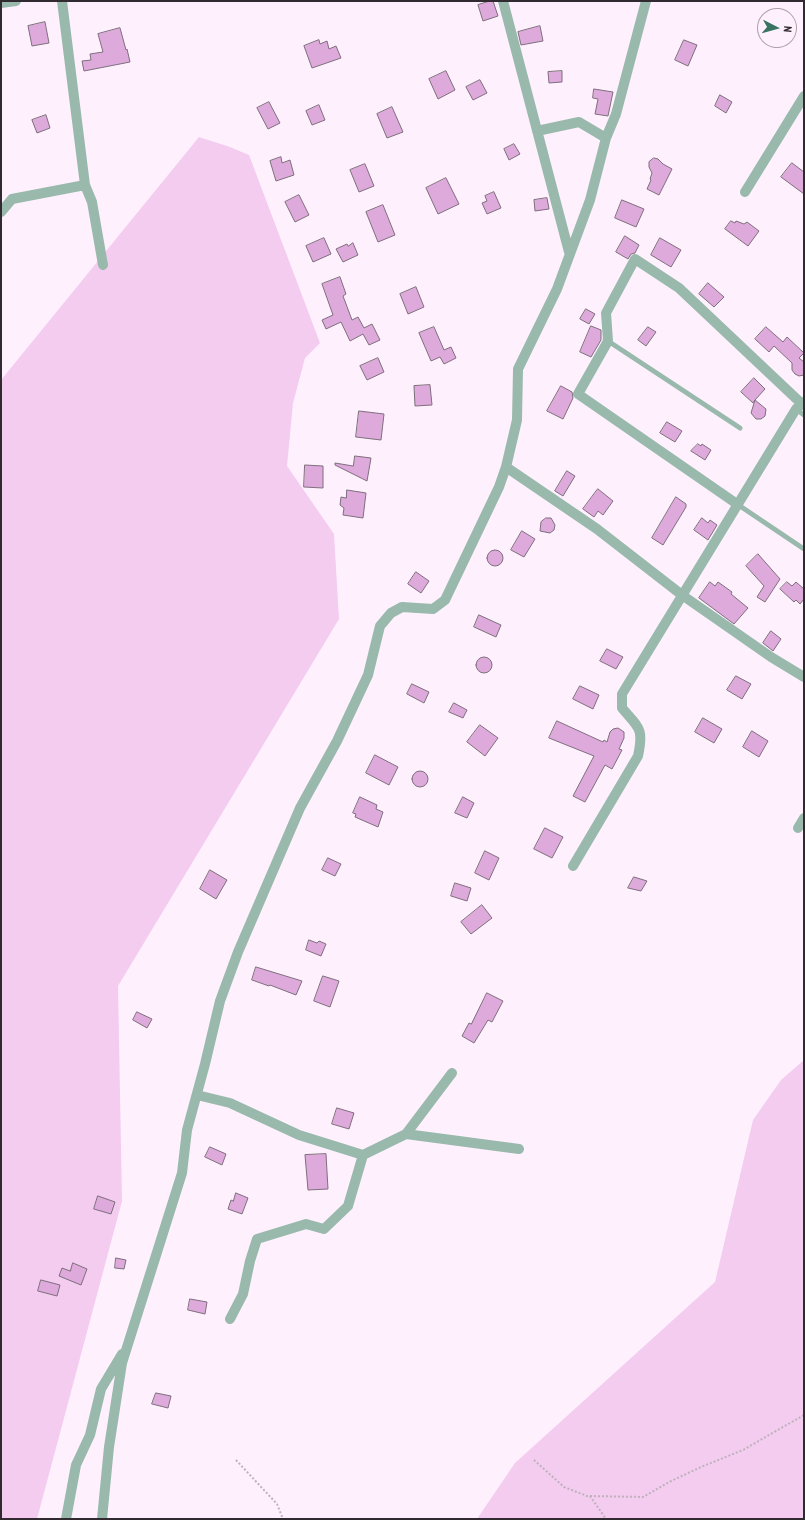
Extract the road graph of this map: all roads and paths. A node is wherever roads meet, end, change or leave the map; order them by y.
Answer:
1 (16, 1) edge
2 (62, 1) edge
3 (502, 1) edge
4 (646, 1) edge
5 (1, 3) edge
6 (804, 96) edge
7 (537, 131) junction
8 (606, 138) junction
9 (85, 186) junction
10 (745, 192) dead end
11 (1, 212) edge
12 (570, 252) junction
13 (103, 266) dead end
14 (608, 341) junction
15 (801, 408) edge
16 (740, 428) dead end
17 (506, 466) junction
18 (738, 504) junction
19 (804, 549) edge
20 (682, 595) junction
21 (804, 677) edge
22 (804, 818) edge
23 (798, 828) dead end
24 (574, 866) dead end
25 (452, 1073) dead end
26 (197, 1095) junction
27 (406, 1134) junction
28 (519, 1150) dead end
29 (363, 1155) junction
30 (230, 1319) dead end
31 (129, 1342) junction
32 (804, 1415) edge
33 (236, 1460) dead end
34 (534, 1460) dead end
35 (590, 1496) junction
36 (66, 1519) edge
37 (102, 1519) edge
38 (283, 1519) edge
39 (606, 1519) edge

1 - 5 street
2 - 9 street
3 - 7 street
4 - 8 street
6 - 10 street
7 - 8 street
7 - 12 street
8 - 12 street
9 - 11 street
9 - 13 street
12 - 17 street
14 - 15 street
14 - 16 lane
14 - 18 street
15 - 18 street
17 - 20 street
17 - 26 street
18 - 19 lane
18 - 20 street
20 - 21 street
20 - 24 street
22 - 23 street
25 - 27 street
26 - 29 street
26 - 31 street
27 - 28 street
27 - 29 street
29 - 30 street
31 - 36 street
31 - 37 street
32 - 35 path
33 - 38 path
34 - 35 path
35 - 39 path

